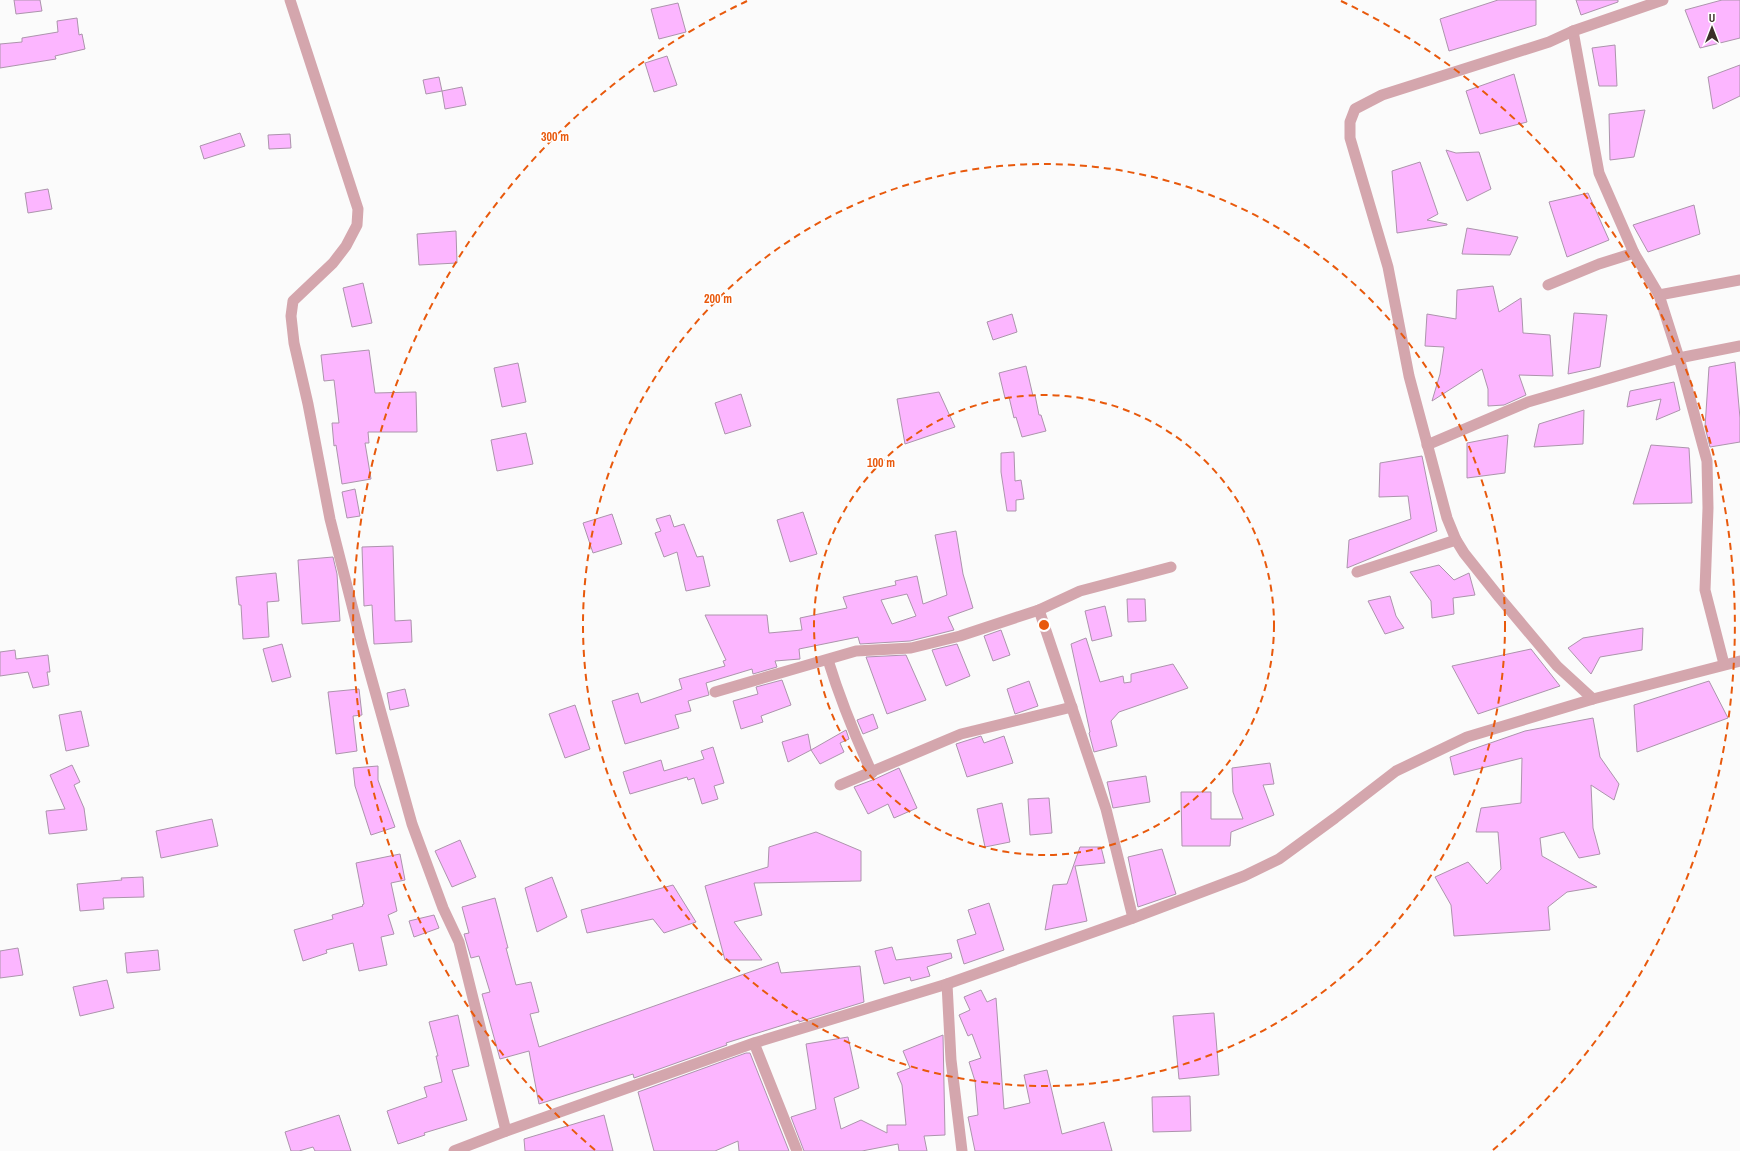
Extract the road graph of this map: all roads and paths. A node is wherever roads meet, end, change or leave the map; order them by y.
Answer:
1 (290, 0) edge
2 (1662, 0) edge
3 (1574, 31) junction
4 (1634, 253) junction
5 (1740, 280) edge
6 (1548, 285) dead end
7 (1659, 295) junction
8 (1740, 346) edge
9 (1680, 358) junction
10 (1426, 445) junction
11 (1456, 540) junction
12 (1171, 567) dead end
13 (1357, 572) dead end
14 (1038, 610) junction
15 (828, 660) junction
16 (1740, 661) edge
17 (1724, 664) junction
18 (715, 692) dead end
19 (1593, 699) junction
20 (1072, 707) junction
21 (872, 773) junction
22 (840, 785) dead end
23 (1133, 918) junction
24 (946, 984) junction
25 (754, 1042) junction
26 (506, 1131) junction
27 (454, 1151) edge
28 (797, 1151) edge
29 (962, 1151) edge

1 - 26 street
2 - 3 street
3 - 4 street
3 - 10 street
4 - 6 street
4 - 7 street
5 - 7 street
7 - 9 street
8 - 9 street
9 - 10 street
9 - 17 street
10 - 11 street
11 - 13 street
11 - 19 street
12 - 14 street
14 - 15 street
14 - 20 street
15 - 18 street
15 - 21 street
16 - 17 street
17 - 19 street
19 - 23 street
20 - 21 street
20 - 23 street
21 - 22 street
23 - 24 street
24 - 25 street
24 - 29 street
25 - 26 street
25 - 28 street
26 - 27 street

